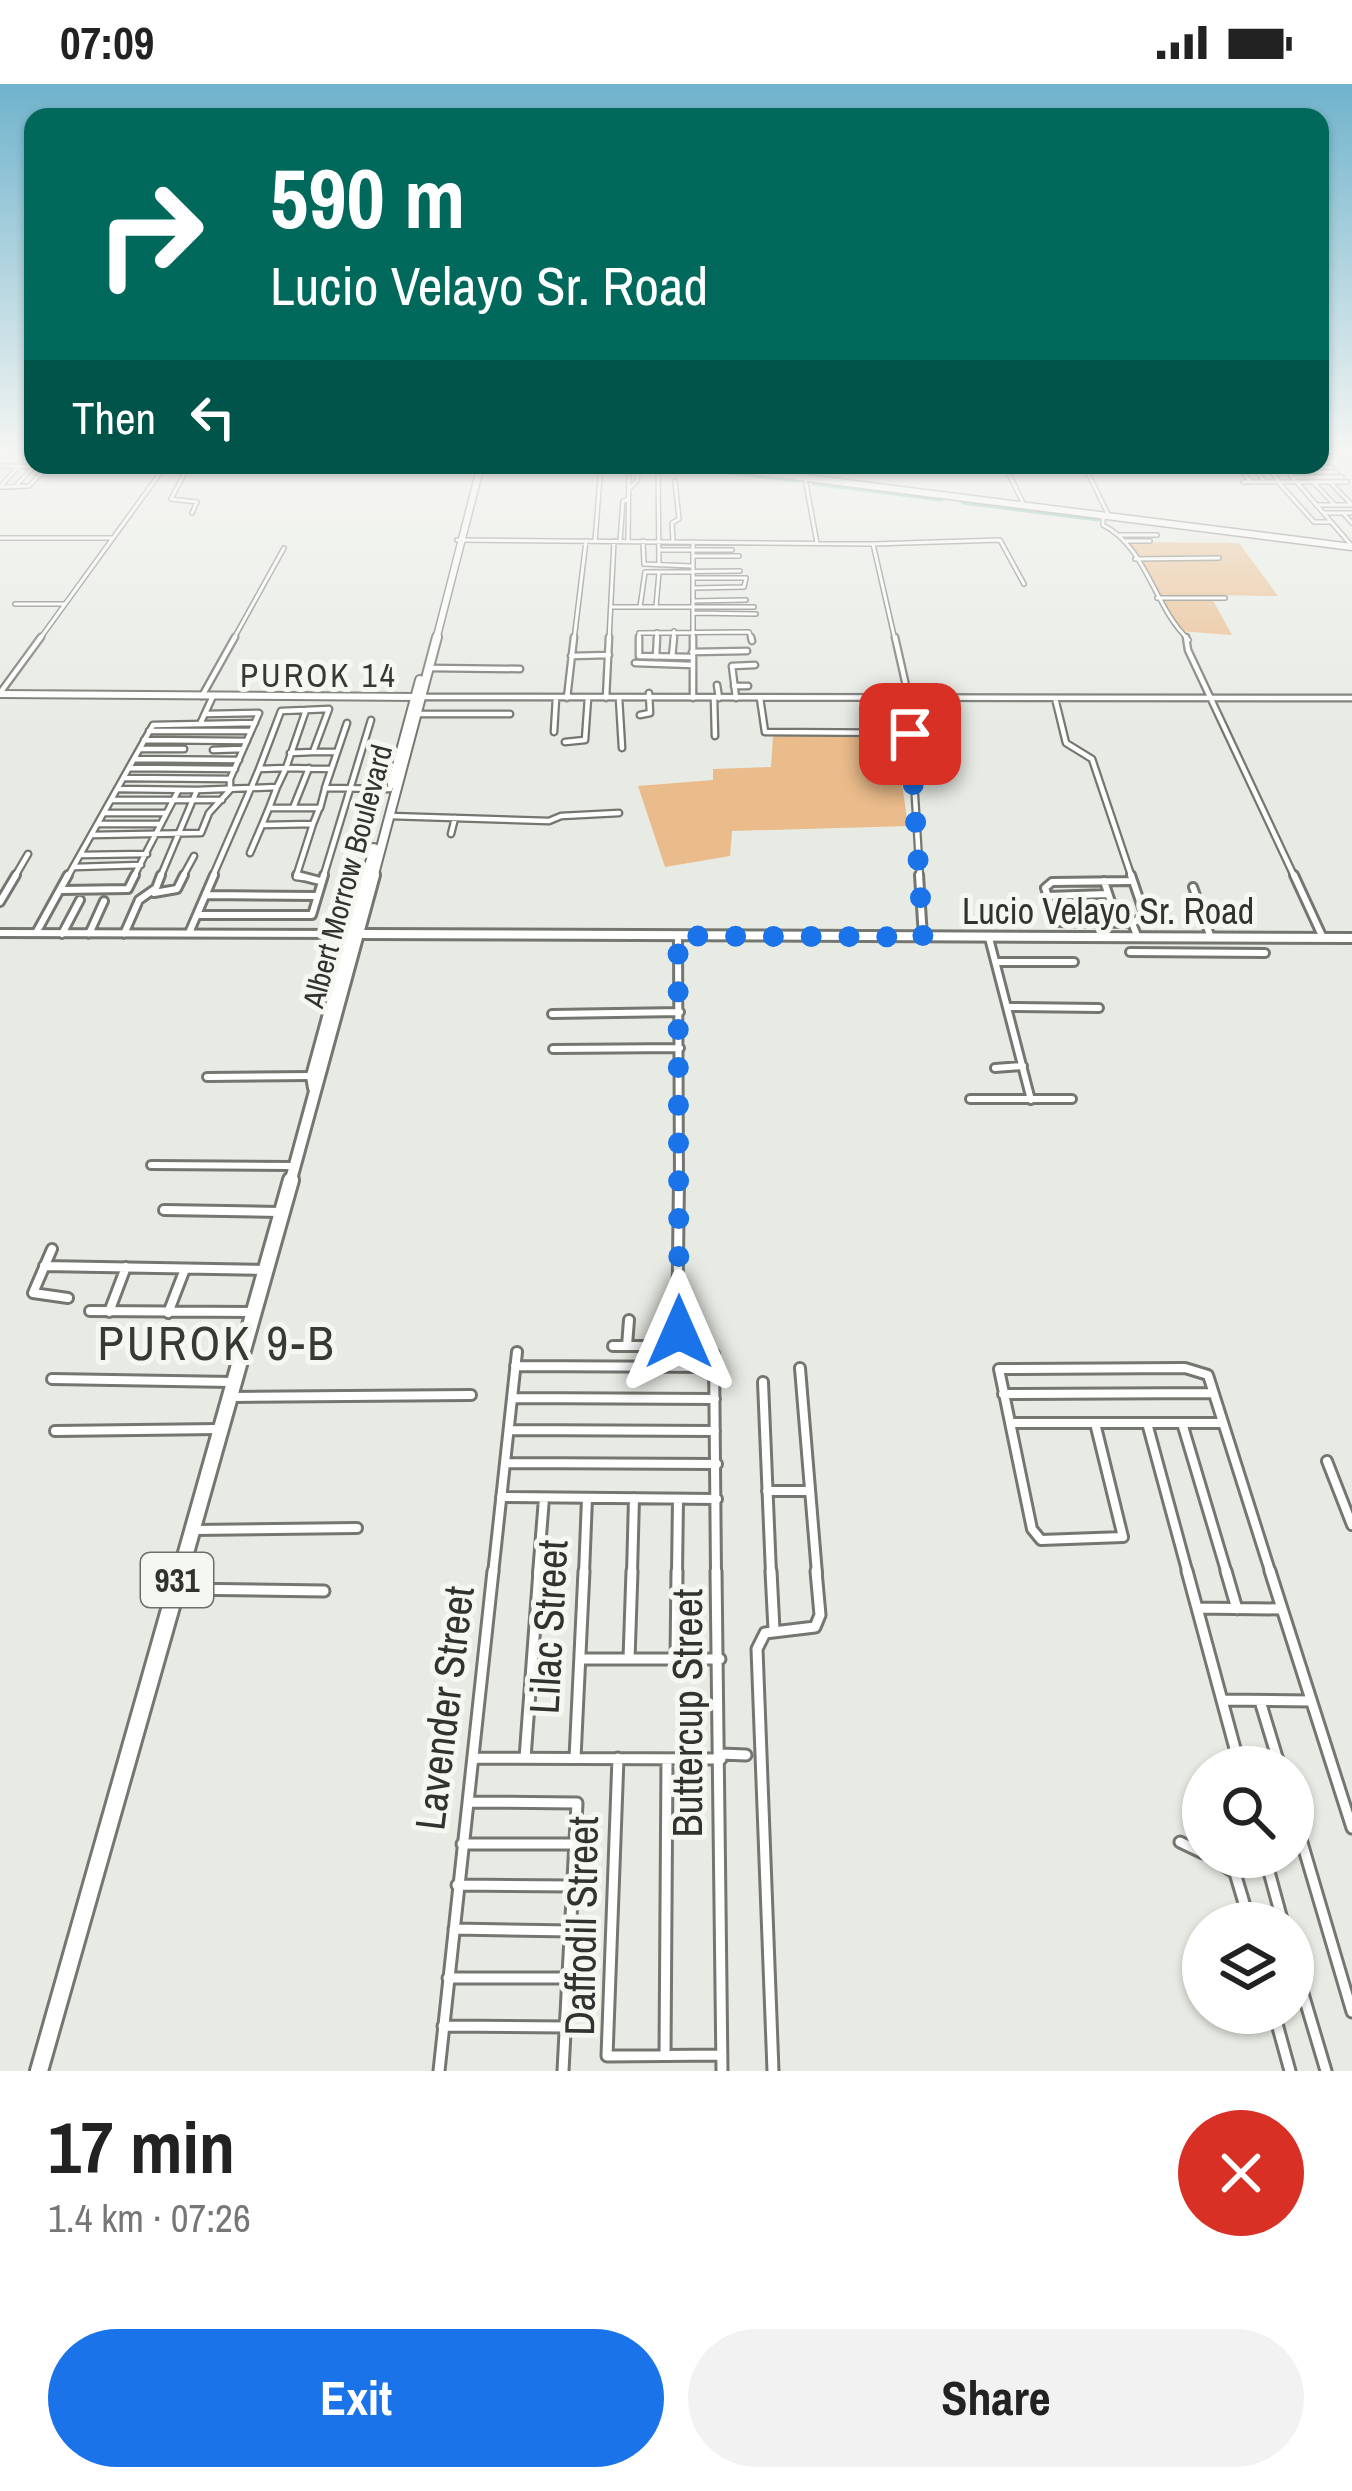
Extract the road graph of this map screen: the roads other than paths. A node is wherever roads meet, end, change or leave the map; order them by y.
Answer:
1 (873, 544) edge
2 (108, 545) edge
3 (459, 545) edge
4 (459, 545) edge
5 (586, 545) edge
6 (617, 545) edge
7 (644, 545) edge
8 (660, 545) edge
9 (693, 545) edge
10 (1005, 545) edge
11 (1126, 545) edge
12 (284, 548) dead end
13 (660, 550) junction
14 (732, 550) dead end
15 (693, 553) junction
16 (739, 556) dead end
17 (1219, 558) dead end
18 (1135, 559) junction
19 (659, 568) junction
20 (740, 571) dead end
21 (692, 572) junction
22 (1024, 584) dead end
23 (693, 588) junction
24 (1157, 598) junction
25 (1225, 598) dead end
26 (746, 600) dead end
27 (15, 604) dead end
28 (64, 604) junction
29 (611, 607) junction
30 (640, 607) junction
31 (656, 607) junction
32 (693, 607) junction
33 (755, 611) dead end
34 (694, 631) junction
35 (657, 632) junction
36 (674, 632) junction
37 (752, 641) dead end
38 (732, 642) dead end
39 (733, 651) junction
40 (747, 651) dead end
41 (617, 654) dead end
42 (609, 655) junction
43 (571, 656) junction
44 (656, 657) junction
45 (672, 657) junction
46 (692, 658) junction
47 (635, 663) dead end
48 (755, 665) dead end
49 (430, 668) junction
50 (520, 669) dead end
51 (717, 685) dead end
52 (734, 686) junction
53 (748, 686) dead end
54 (500, 687) dead end
55 (0, 694) edge
56 (202, 696) junction
57 (213, 696) junction
58 (649, 696) junction
59 (265, 697) junction
60 (333, 697) junction
61 (419, 697) junction
62 (498, 697) junction
63 (556, 698) junction
64 (567, 698) junction
65 (588, 698) junction
66 (606, 698) junction
67 (619, 698) junction
68 (681, 698) junction
69 (693, 698) junction
70 (716, 698) junction
71 (736, 698) junction
72 (760, 698) junction
73 (1054, 698) junction
74 (1213, 698) junction
75 (1352, 698) edge
76 (909, 699) junction
77 (329, 709) junction
78 (306, 710) junction
79 (682, 710) dead end
80 (259, 713) junction
81 (206, 714) junction
82 (418, 714) junction
83 (510, 714) dead end
84 (640, 715) dead end
85 (371, 720) dead end
86 (201, 722) junction
87 (255, 723) junction
88 (347, 723) dead end
89 (149, 731) junction
90 (251, 731) junction
91 (554, 732) dead end
92 (910, 734) junction
93 (715, 736) dead end
94 (144, 740) junction
95 (247, 741) junction
96 (565, 742) dead end
97 (140, 748) junction
98 (622, 748) dead end
99 (184, 749) dead end
100 (243, 749) junction
101 (213, 751) dead end
102 (314, 752) junction
103 (335, 752) junction
104 (290, 753) junction
105 (135, 759) junction
106 (239, 760) junction
107 (130, 768) junction
108 (286, 768) junction
109 (309, 768) junction
110 (235, 769) junction
111 (259, 769) junction
112 (331, 769) junction
113 (124, 778) junction
114 (230, 779) junction
115 (277, 787) junction
116 (251, 788) junction
117 (325, 788) junction
118 (350, 788) junction
119 (375, 788) junction
120 (118, 789) junction
121 (390, 789) junction
122 (178, 790) junction
123 (197, 790) junction
124 (230, 790) junction
125 (112, 800) junction
126 (223, 800) junction
127 (172, 802) junction
128 (193, 802) junction
129 (269, 808) junction
130 (292, 808) junction
131 (320, 808) junction
132 (104, 813) junction
133 (166, 813) junction
134 (619, 813) dead end
135 (389, 816) junction
136 (455, 818) junction
137 (363, 822) dead end
138 (98, 824) junction
139 (161, 824) junction
140 (313, 824) junction
141 (262, 825) junction
142 (155, 834) junction
143 (451, 834) dead end
144 (92, 835) junction
145 (177, 835) junction
146 (250, 853) dead end
147 (28, 854) dead end
148 (147, 854) junction
149 (81, 855) junction
150 (194, 856) dead end
151 (141, 865) junction
152 (75, 867) junction
153 (320, 881) junction
154 (1104, 881) junction
155 (1130, 881) junction
156 (1193, 887) dead end
157 (62, 890) junction
158 (150, 893) junction
159 (1108, 894) junction
160 (206, 895) junction
161 (316, 896) junction
162 (1047, 896) junction
163 (80, 900) dead end
164 (104, 901) dead end
165 (0, 902) edge
166 (1050, 908) junction
167 (1112, 908) junction
168 (198, 915) junction
169 (311, 915) junction
170 (1118, 923) junction
171 (1132, 923) junction
172 (0, 933) edge
173 (36, 933) junction
174 (62, 934) junction
175 (88, 934) junction
176 (124, 934) junction
177 (189, 934) junction
178 (305, 934) junction
179 (357, 934) junction
180 (678, 936) junction
181 (923, 937) junction
182 (988, 938) junction
183 (1138, 938) junction
184 (1211, 938) junction
185 (1257, 938) junction
186 (1323, 938) junction
187 (1352, 938) edge
188 (1130, 952) dead end
189 (996, 962) junction
190 (1073, 962) dead end
191 (1007, 1007) junction
192 (1099, 1008) dead end
193 (680, 1012) junction
194 (552, 1014) dead end
195 (680, 1048) junction
196 (554, 1049) dead end
197 (1023, 1066) junction
198 (995, 1067) dead end
199 (207, 1077) dead end
200 (313, 1082) junction
201 (970, 1099) dead end
202 (1072, 1099) dead end
203 (1031, 1100) junction
204 (151, 1165) dead end
205 (292, 1166) junction
206 (164, 1210) dead end
207 (279, 1212) junction
208 (52, 1249) dead end
209 (44, 1266) junction
210 (126, 1267) junction
211 (185, 1269) junction
212 (263, 1270) junction
213 (68, 1298) dead end
214 (90, 1311) dead end
215 (109, 1312) junction
216 (251, 1312) junction
217 (168, 1313) junction
218 (629, 1320) dead end
219 (613, 1346) dead end
220 (627, 1346) junction
221 (517, 1352) dead end
222 (714, 1354) dead end
223 (515, 1366) junction
224 (715, 1367) junction
225 (800, 1368) dead end
226 (52, 1378) dead end
227 (763, 1382) dead end
228 (230, 1390) junction
229 (471, 1394) dead end
230 (1003, 1394) junction
231 (1214, 1394) junction
232 (512, 1398) junction
233 (715, 1399) junction
234 (1010, 1423) junction
235 (1095, 1423) junction
236 (1147, 1423) junction
237 (1182, 1423) junction
238 (1223, 1423) junction
239 (219, 1429) junction
240 (509, 1430) junction
241 (56, 1431) dead end
242 (716, 1431) junction
243 (1327, 1461) dead end
244 (505, 1463) junction
245 (717, 1464) junction
246 (767, 1491) junction
247 (808, 1491) junction
248 (501, 1497) junction
249 (544, 1498) junction
250 (587, 1498) junction
251 (634, 1498) junction
252 (717, 1498) junction
253 (678, 1499) junction
254 (1352, 1526) edge
255 (357, 1528) dead end
256 (190, 1530) junction
257 (175, 1588) junction
258 (324, 1591) dead end
259 (1197, 1608) junction
260 (1238, 1609) junction
261 (1281, 1609) junction
262 (774, 1630) junction
263 (580, 1659) junction
264 (629, 1659) junction
265 (676, 1659) junction
266 (721, 1659) junction
267 (1222, 1700) junction
268 (1260, 1701) junction
269 (1311, 1701) junction
270 (1234, 1746) edge
271 (1274, 1746) edge
272 (746, 1755) dead end
273 (721, 1756) junction
274 (475, 1758) junction
275 (525, 1758) junction
276 (575, 1758) junction
277 (619, 1758) junction
278 (667, 1759) junction
279 (470, 1802) junction
280 (1352, 1828) edge
281 (462, 1844) junction
282 (575, 1844) junction
283 (1312, 1878) edge
284 (457, 1886) junction
285 (573, 1886) junction
286 (453, 1929) junction
287 (571, 1931) junction
288 (448, 1978) junction
289 (568, 1978) junction
290 (1352, 2012) edge
291 (443, 2026) junction
292 (566, 2027) junction
293 (1314, 2031) edge
294 (1280, 2034) edge
295 (664, 2055) junction
296 (722, 2055) junction
297 (39, 2071) edge
298 (439, 2071) edge
299 (563, 2071) edge
300 (722, 2071) edge
301 (773, 2071) edge
302 (1290, 2071) edge
303 (1326, 2071) edge

1 - 76 street
2 - 28 street
3 - 49 highway, Albert Morrow Boulevard / 931
4 - 61 highway, Albert Morrow Boulevard / 931
5 - 43 street
6 - 29 street
7 - 19 street
8 - 13 street
9 - 15 street
10 - 22 street
11 - 18 street
12 - 56 street
13 - 15 street
13 - 19 street
14 - 15 street
15 - 16 street
15 - 21 street
17 - 18 street
18 - 24 street
19 - 21 street
19 - 30 street
19 - 31 street
20 - 21 street
21 - 23 street
21 - 23 street
23 - 32 street
24 - 25 street
24 - 74 street
26 - 32 street
27 - 28 street
28 - 55 street
29 - 30 street
29 - 42 street
30 - 31 street
31 - 32 street
32 - 33 street
32 - 34 street
34 - 36 street
34 - 37 street
34 - 46 street
35 - 36 street
35 - 44 street
35 - 44 street
36 - 45 street
38 - 39 street
39 - 40 street
39 - 46 street
41 - 42 street
42 - 43 street
42 - 66 street
43 - 64 street
44 - 45 street
45 - 46 street
46 - 47 street
46 - 69 street
48 - 52 street
49 - 50 street
49 - 61 highway, Albert Morrow Boulevard / 931
51 - 70 street
52 - 53 street
52 - 71 street
54 - 62 street
55 - 56 main road
56 - 57 main road
57 - 59 main road
57 - 81 street
58 - 67 street
58 - 68 street
58 - 84 street
59 - 60 main road
59 - 80 street
60 - 61 main road
60 - 77 street
61 - 62 street
61 - 82 highway, Albert Morrow Boulevard / 931
61 - 121 highway, Albert Morrow Boulevard / 931
62 - 63 street
63 - 64 street
63 - 91 street
64 - 65 street
65 - 66 street
65 - 96 street
66 - 67 street
67 - 98 street
68 - 69 street
68 - 79 street
69 - 70 street
70 - 71 street
70 - 93 street
71 - 72 street
72 - 76 street
72 - 92 street
73 - 74 street
73 - 76 street
73 - 155 street
74 - 75 street
74 - 186 street
76 - 92 street
77 - 78 street
77 - 102 street
78 - 104 street
78 - 111 street
80 - 81 street
80 - 87 street
81 - 86 street
82 - 83 street
82 - 135 highway, Albert Morrow Boulevard / 931
85 - 118 street
86 - 87 street
86 - 89 street
87 - 90 street
88 - 103 street
89 - 90 street
89 - 94 street
90 - 95 street
92 - 181 street
94 - 95 street
94 - 97 street
95 - 100 street
97 - 99 street
97 - 105 street
100 - 101 street
100 - 106 street
102 - 103 street
102 - 104 street
103 - 112 street
104 - 108 street
105 - 106 street
105 - 107 street
106 - 110 street
107 - 110 street
107 - 113 street
108 - 109 street
108 - 111 street
108 - 115 street
109 - 112 street
109 - 130 street
110 - 114 street
111 - 116 street
112 - 117 street
113 - 114 street
113 - 120 street
114 - 124 street
115 - 116 street
115 - 129 street
116 - 124 street
116 - 160 street
117 - 118 street
117 - 131 street
118 - 119 street
118 - 153 street
119 - 121 street
119 - 137 street
120 - 122 street
120 - 125 street
121 - 179 highway, Albert Morrow Boulevard / 931
122 - 123 street
122 - 127 street
123 - 124 street
123 - 128 street
124 - 126 street
125 - 127 street
125 - 132 street
126 - 128 street
126 - 145 street
127 - 128 street
127 - 133 street
128 - 145 street
129 - 130 street
129 - 141 street
130 - 131 street
131 - 140 street
132 - 133 street
132 - 138 street
133 - 139 street
134 - 136 street
135 - 136 street
135 - 179 highway, Albert Morrow Boulevard / 931
136 - 143 street
138 - 139 street
138 - 144 street
139 - 142 street
140 - 141 street
140 - 153 street
141 - 146 street
142 - 144 street
142 - 145 street
142 - 148 street
144 - 149 street
145 - 158 street
147 - 165 street
148 - 149 street
148 - 151 street
149 - 152 street
150 - 158 street
151 - 152 street
151 - 157 street
152 - 157 street
153 - 161 street
154 - 155 street
154 - 159 street
154 - 162 street
155 - 171 street
156 - 184 street
157 - 173 street
158 - 176 street
159 - 162 street
159 - 167 street
160 - 161 street
160 - 168 street
161 - 169 street
162 - 166 street
163 - 174 street
164 - 175 street
166 - 167 street
166 - 170 street
167 - 170 street
168 - 169 street
168 - 177 street
169 - 178 street
170 - 171 street
171 - 183 street
172 - 173 street, Lucio Velayo Sr. Road
173 - 174 street, Lucio Velayo Sr. Road
174 - 175 street, Lucio Velayo Sr. Road
175 - 176 street, Lucio Velayo Sr. Road
176 - 177 street, Lucio Velayo Sr. Road
177 - 178 street, Lucio Velayo Sr. Road
178 - 179 street, Lucio Velayo Sr. Road
179 - 180 main road, Lucio Velayo Sr. Road
179 - 200 highway, Albert Morrow Boulevard / 931
180 - 181 main road, Lucio Velayo Sr. Road
180 - 193 street
181 - 182 main road, Lucio Velayo Sr. Road
182 - 183 main road, Lucio Velayo Sr. Road
182 - 189 street
183 - 184 main road, Lucio Velayo Sr. Road
184 - 185 main road, Lucio Velayo Sr. Road
185 - 186 main road, Lucio Velayo Sr. Road
185 - 188 street
186 - 187 main road, Lucio Velayo Sr. Road
189 - 190 street
189 - 191 street
191 - 192 street
191 - 197 street
193 - 194 street
193 - 195 street
195 - 196 street
195 - 220 street
197 - 198 street
197 - 203 street
199 - 200 street
200 - 205 highway, Albert Morrow Boulevard / 931
201 - 203 street
202 - 203 street
204 - 205 street
205 - 207 highway, Albert Morrow Boulevard / 931
206 - 207 street
207 - 212 highway, Albert Morrow Boulevard / 931
208 - 209 street
209 - 210 street
209 - 213 street
210 - 211 street
210 - 215 street
211 - 212 street
211 - 217 street
212 - 216 highway, Albert Morrow Boulevard / 931
214 - 215 street
215 - 217 street
216 - 217 street
216 - 228 highway, Albert Morrow Boulevard / 931
218 - 220 street
219 - 220 street
221 - 223 street, Lavender Street
222 - 224 street, Buttercup Street
223 - 224 street
223 - 232 street, Lavender Street
224 - 233 street, Buttercup Street
225 - 247 street
226 - 228 street
227 - 246 street
228 - 229 street
228 - 239 highway, Albert Morrow Boulevard / 931
230 - 231 street
230 - 231 street
230 - 234 street
231 - 238 street
232 - 233 street
232 - 240 street, Lavender Street
233 - 242 street, Buttercup Street
234 - 235 street
234 - 235 street
235 - 236 street
236 - 237 street
236 - 259 street
237 - 238 street
237 - 260 street
238 - 261 street
239 - 241 street
239 - 256 highway, Albert Morrow Boulevard / 931
240 - 242 street
240 - 244 street, Lavender Street
242 - 245 street, Buttercup Street
243 - 254 street
244 - 245 street
244 - 248 street, Lavender Street
245 - 252 street, Buttercup Street
246 - 247 street
246 - 262 street
247 - 262 street
248 - 249 street
248 - 274 street, Lavender Street
249 - 250 street
249 - 275 street
250 - 251 street
250 - 263 street, Lilac Street
251 - 253 street
251 - 264 street
252 - 253 street
252 - 266 street, Buttercup Street
253 - 265 street
255 - 256 street
256 - 257 highway, Albert Morrow Boulevard / 931
257 - 258 street
257 - 297 highway, Albert Morrow Boulevard / 931
259 - 260 street
259 - 267 street
260 - 261 street
261 - 269 street
262 - 301 street
263 - 264 street
263 - 276 street, Lilac Street
264 - 265 street
265 - 266 street
266 - 273 street, Buttercup Street
267 - 268 street
267 - 270 street
268 - 269 street
268 - 271 street
269 - 280 street
272 - 273 street
273 - 278 street
273 - 296 street, Buttercup Street
274 - 275 street
274 - 279 street, Lavender Street
275 - 276 street
276 - 277 street
277 - 278 street
277 - 295 street, Daffodil Street
278 - 295 street
279 - 281 street, Lavender Street
279 - 282 street
281 - 282 street
281 - 284 street, Lavender Street
282 - 285 street
283 - 290 street
284 - 285 street
284 - 286 street, Lavender Street
285 - 287 street
286 - 287 street
286 - 288 street, Lavender Street
287 - 289 street
288 - 289 street
288 - 291 street, Lavender Street
289 - 292 street
291 - 292 street
291 - 298 street, Lavender Street
292 - 299 street
293 - 303 street
294 - 302 street
295 - 296 street, Daffodil Street
296 - 300 street, Buttercup Street

